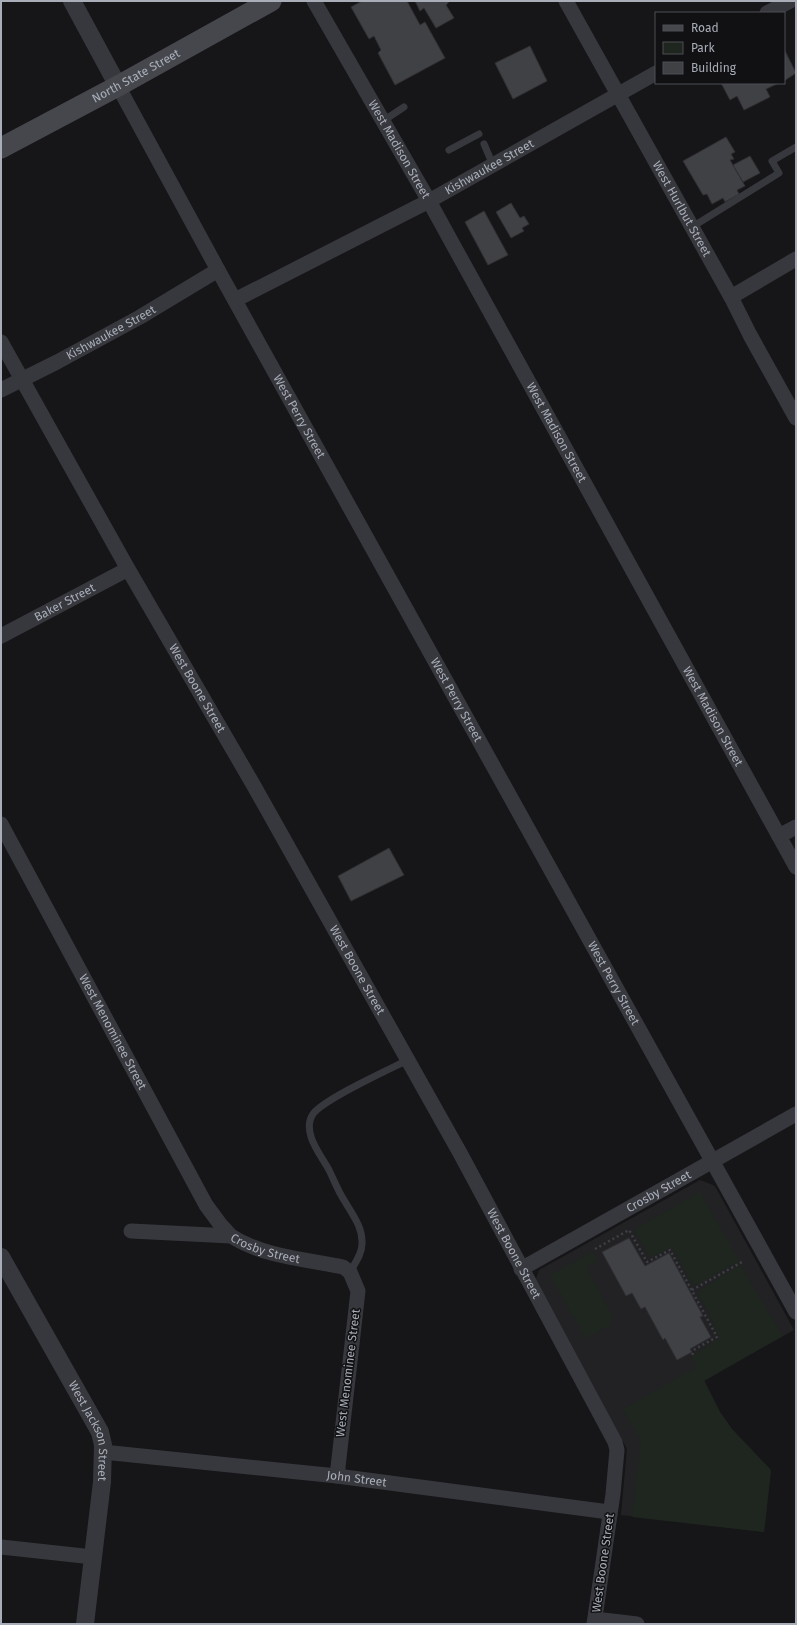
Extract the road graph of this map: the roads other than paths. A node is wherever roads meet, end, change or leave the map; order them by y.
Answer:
1 (72, 1) edge
2 (271, 1) edge
3 (314, 1) edge
4 (566, 1) edge
5 (790, 1) edge
6 (769, 12) edge
7 (655, 74) edge
8 (118, 86) junction
9 (618, 94) junction
10 (404, 107) dead end
11 (383, 121) junction
12 (479, 134) dead end
13 (484, 144) dead end
14 (796, 147) edge
15 (1, 148) edge
16 (449, 150) dead end
17 (493, 165) junction
18 (429, 201) junction
19 (692, 227) junction
20 (796, 259) edge
21 (218, 270) junction
22 (731, 297) junction
23 (235, 300) junction
24 (1, 342) edge
25 (21, 379) junction
26 (1, 390) edge
27 (796, 418) edge
28 (128, 568) junction
29 (1, 636) edge
30 (1, 824) edge
31 (796, 827) edge
32 (779, 836) junction
33 (796, 867) edge
34 (408, 1060) junction
35 (796, 1114) edge
36 (711, 1162) junction
37 (131, 1231) dead end
38 (231, 1236) junction
39 (1, 1257) edge
40 (521, 1269) junction
41 (350, 1272) junction
42 (796, 1312) edge
43 (103, 1452) junction
44 (337, 1476) junction
45 (610, 1512) junction
46 (1, 1547) edge
47 (92, 1557) junction
48 (595, 1622) edge
49 (85, 1624) edge
50 (637, 1624) edge

1 - 8 street
2 - 8 main road, North State Street
3 - 11 street, West Madison Street
4 - 9 street, West Hurlbut Street
5 - 6 street
7 - 9 street, Kishwaukee Street
8 - 15 main road, North State Street
8 - 21 street, West Perry Street
9 - 17 street, Kishwaukee Street
9 - 19 street, West Hurlbut Street
10 - 11 lane
11 - 18 street, West Madison Street
12 - 16 lane
13 - 17 lane
14 - 19 lane
17 - 18 street, Kishwaukee Street
18 - 23 street, Kishwaukee Street
18 - 32 street, West Madison Street
19 - 22 street, West Hurlbut Street
20 - 22 street
21 - 23 street, West Perry Street
21 - 25 street, Kishwaukee Street
22 - 27 street, West Hurlbut Street
23 - 36 street, West Perry Street
24 - 25 street, West Boone Street
25 - 26 street, Kishwaukee Street
25 - 28 street, West Boone Street
28 - 29 street, Baker Street
28 - 34 street, West Boone Street
30 - 38 street, West Menominee Street
31 - 32 street
32 - 33 street, West Madison Street
34 - 40 street, West Boone Street
34 - 41 lane
35 - 36 street, Crosby Street
36 - 40 street, Crosby Street
36 - 42 street, West Perry Street
37 - 38 street, Crosby Street
38 - 41 street, Crosby Street
39 - 43 street, West Jackson Street
40 - 45 street, West Boone Street
41 - 44 street, West Menominee Street
43 - 44 street, John Street
43 - 47 street, West Jackson Street
44 - 45 street, John Street
45 - 48 street, West Boone Street
46 - 47 street
47 - 49 street, West Jackson Street
48 - 50 street

